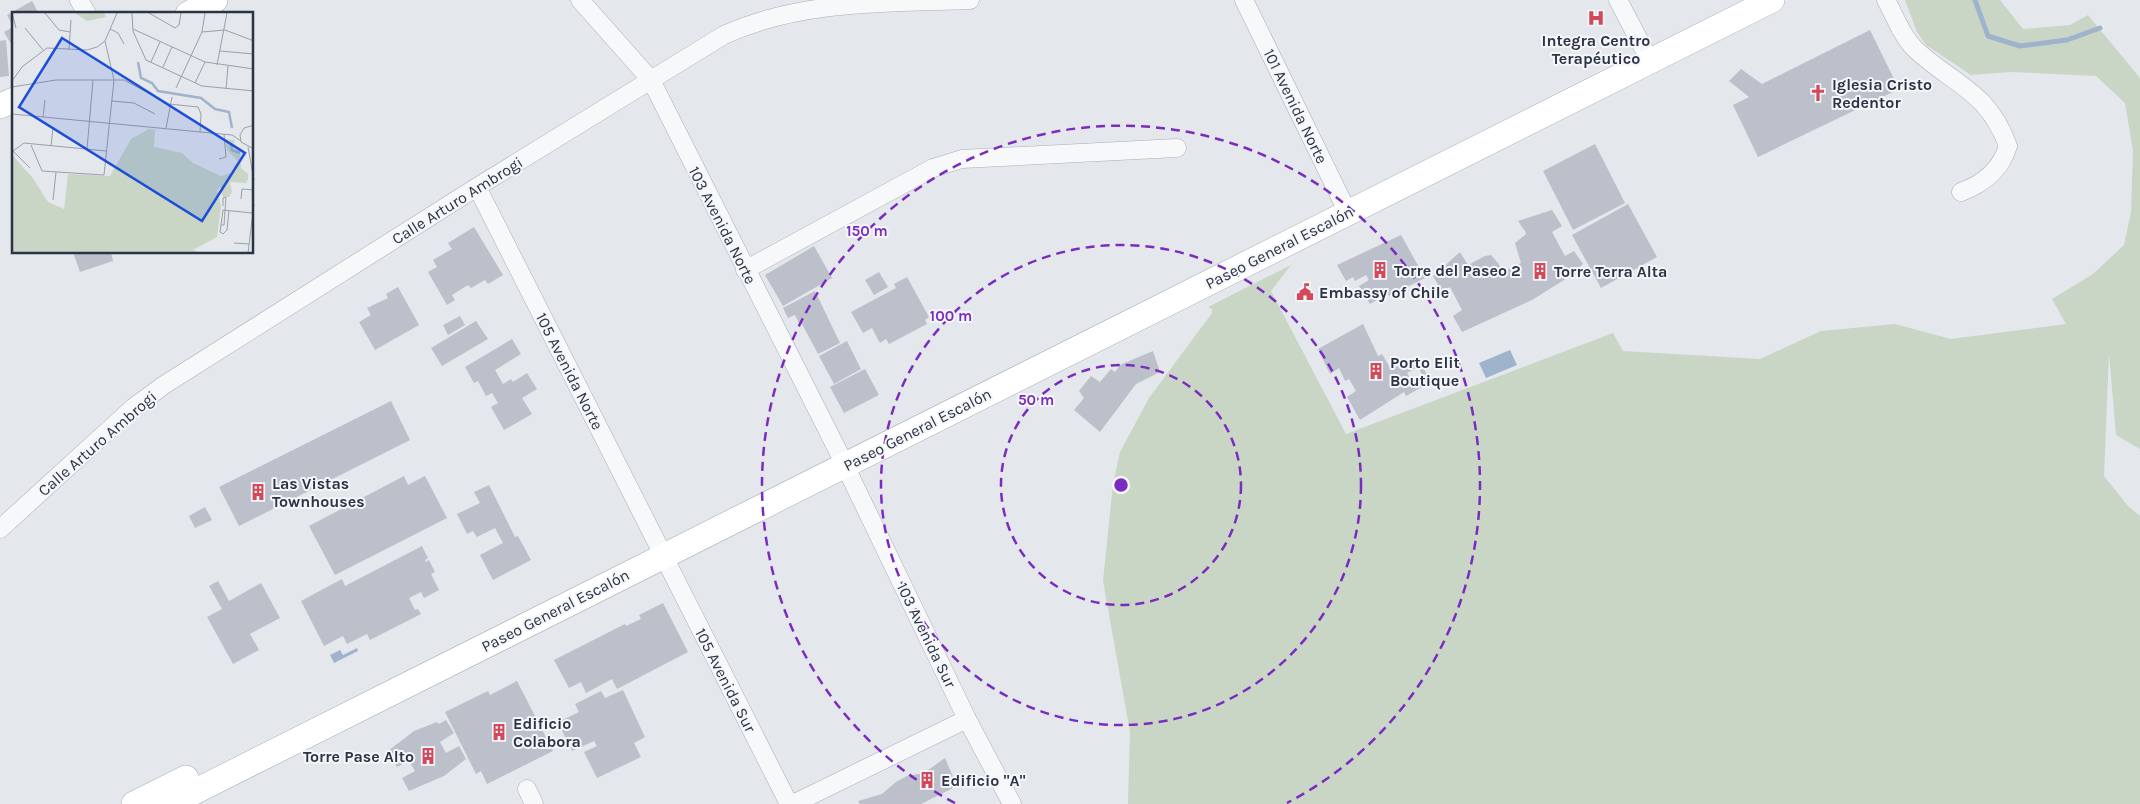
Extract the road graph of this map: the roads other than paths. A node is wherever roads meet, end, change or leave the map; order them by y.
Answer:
1 (79, 0) edge
2 (215, 0) edge
3 (580, 0) edge
4 (970, 0) edge
5 (1244, 0) edge
6 (1618, 0) edge
7 (1734, 0) edge
8 (1772, 0) edge
9 (1886, 0) edge
10 (821, 4) edge
11 (86, 12) edge
12 (192, 12) edge
13 (1646, 54) junction
14 (650, 80) junction
15 (12, 101) edge
16 (0, 106) edge
17 (1177, 148) dead end
18 (477, 187) junction
19 (1961, 192) dead end
20 (1344, 205) junction
21 (745, 270) junction
22 (841, 458) junction
23 (0, 529) edge
24 (660, 549) junction
25 (967, 719) junction
26 (134, 804) edge
27 (170, 804) edge
28 (788, 804) edge
29 (793, 804) edge
30 (1012, 804) edge

1 - 11 street
2 - 12 street
3 - 14 street, 103 Avenida Norte
4 - 10 street, Calle Arturo Ambrogi
5 - 20 street, 101 Avenida Norte
6 - 13 street
7 - 13 street, Paseo General Escalón
8 - 13 street, Paseo General Escalón
9 - 19 street
10 - 14 street, Calle Arturo Ambrogi
13 - 20 street, Paseo General Escalón
14 - 18 street, Calle Arturo Ambrogi
14 - 21 street, 103 Avenida Norte
15 - 16 street
17 - 21 street
18 - 23 street, Calle Arturo Ambrogi
18 - 24 street, 105 Avenida Norte
20 - 22 street, Paseo General Escalón
21 - 22 street, 103 Avenida Norte
22 - 24 street, Paseo General Escalón
22 - 25 street, 103 Avenida Sur
24 - 26 street, Paseo General Escalón
24 - 27 street, Paseo General Escalón
24 - 28 street, 105 Avenida Sur
25 - 29 street
25 - 30 street, 103 Avenida Sur

